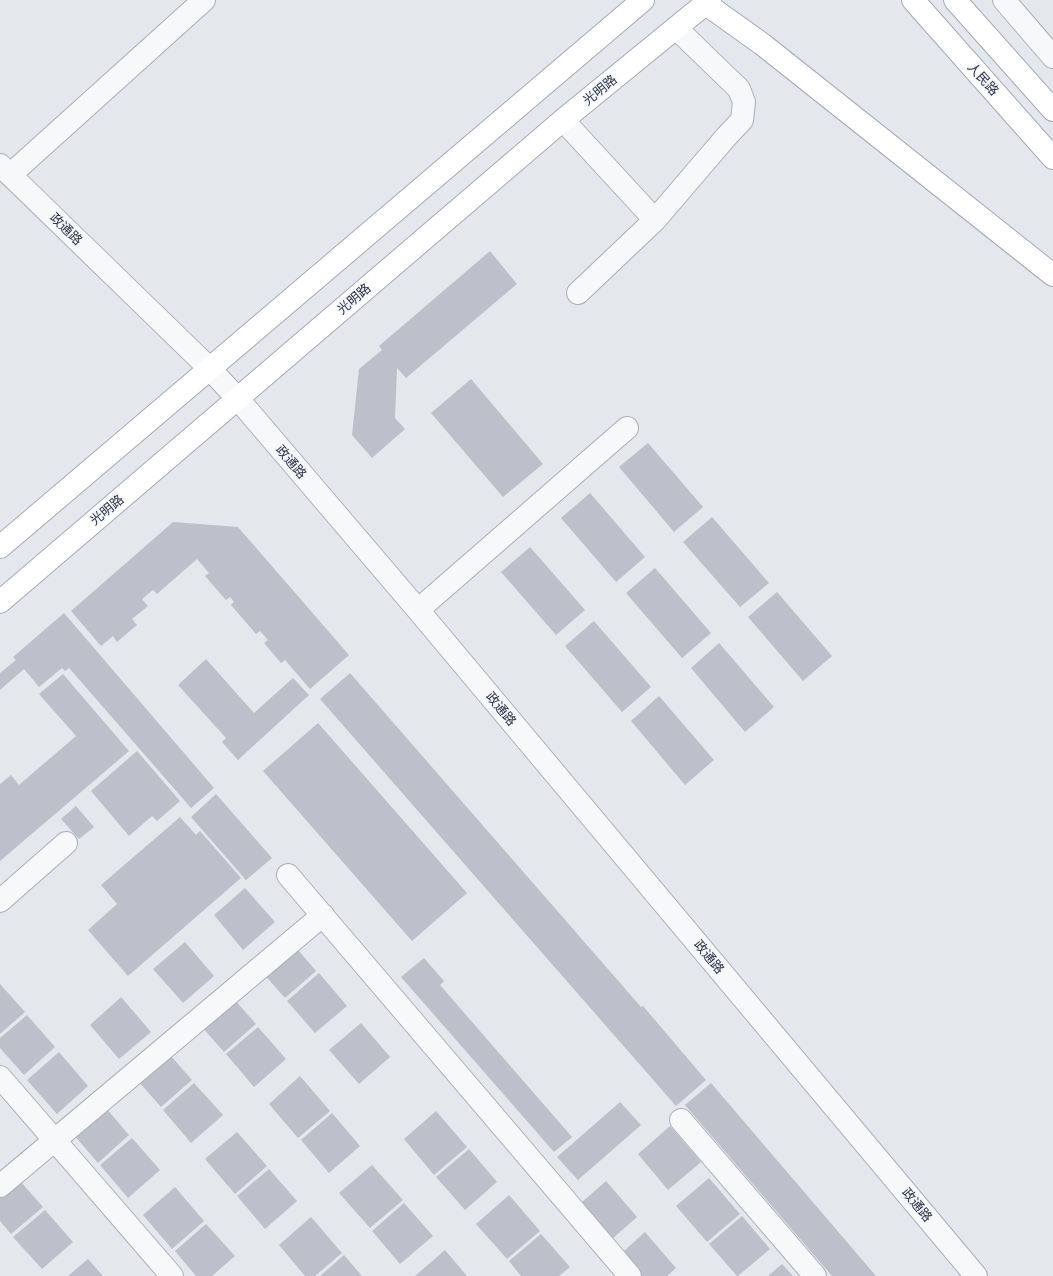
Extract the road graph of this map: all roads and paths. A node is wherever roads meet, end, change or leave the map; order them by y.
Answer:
1 (204, 0) edge
2 (643, 0) edge
3 (913, 0) edge
4 (955, 0) edge
5 (1004, 0) edge
6 (708, 2) edge
7 (676, 28) junction
8 (1053, 57) edge
9 (1053, 110) edge
10 (563, 120) junction
11 (1053, 158) edge
12 (5, 170) edge
13 (655, 220) junction
14 (1053, 275) edge
15 (578, 293) dead end
16 (209, 368) junction
17 (238, 399) junction
18 (627, 428) dead end
19 (0, 547) edge
20 (0, 602) edge
21 (418, 610) junction
22 (66, 843) dead end
23 (288, 875) dead end
24 (0, 901) edge
25 (323, 915) junction
26 (0, 1077) edge
27 (681, 1120) dead end
28 (54, 1140) junction
29 (0, 1186) edge
30 (172, 1276) edge
31 (630, 1276) edge
32 (815, 1276) edge
33 (976, 1276) edge

1 - 12 street
2 - 16 main road
3 - 11 main road, 人民路
4 - 9 main road
5 - 8 street
6 - 7 main road, 光明路
6 - 14 main road
7 - 10 main road, 光明路
7 - 13 street
10 - 13 street
10 - 17 main road, 光明路
12 - 16 street, 政通路
13 - 15 street
16 - 17 street, 政通路
16 - 19 main road
17 - 20 main road, 光明路
17 - 21 street, 政通路
18 - 21 street
21 - 33 street, 政通路
22 - 24 street
23 - 25 street
25 - 28 street
25 - 31 street
26 - 28 street
27 - 32 street
28 - 29 street
28 - 30 street

